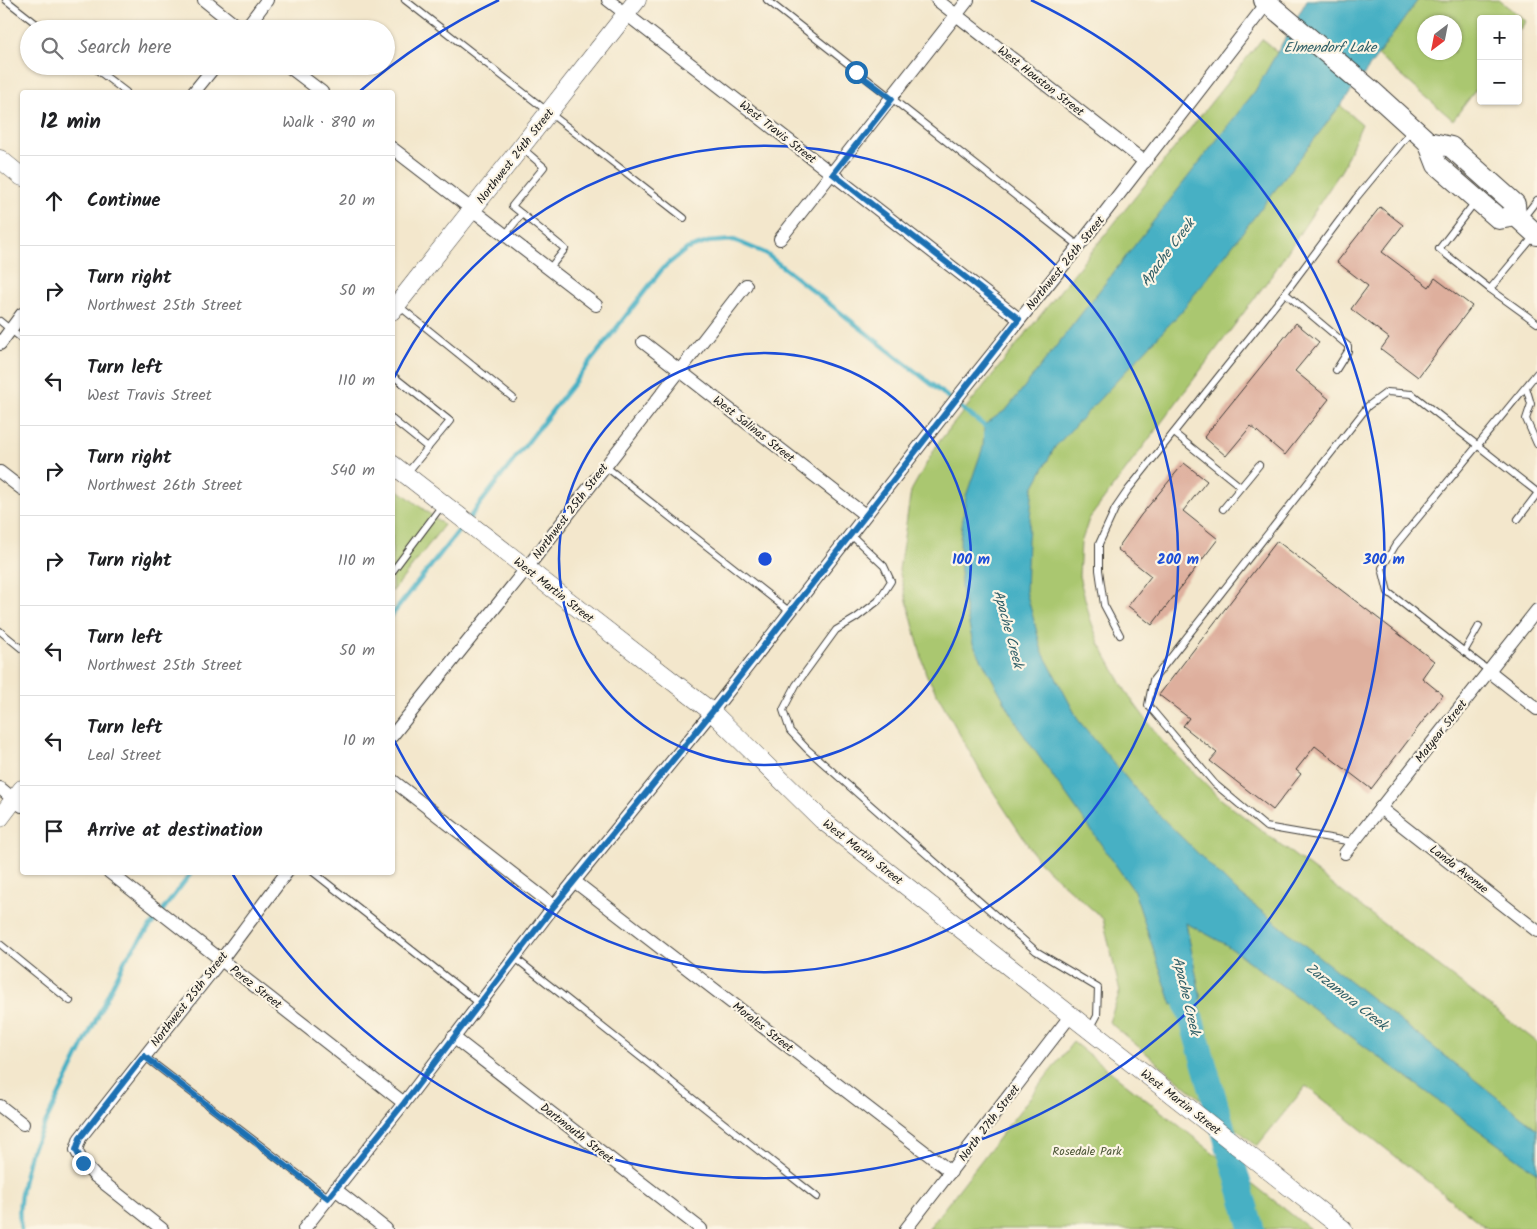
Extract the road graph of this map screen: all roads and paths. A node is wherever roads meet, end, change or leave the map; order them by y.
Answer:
1 (6, 0) edge
2 (204, 0) edge
3 (267, 0) edge
4 (406, 0) edge
5 (608, 0) edge
6 (637, 0) edge
7 (767, 0) edge
8 (936, 0) edge
9 (968, 0) edge
10 (1270, 4) edge
11 (626, 14) junction
12 (956, 15) junction
13 (32, 20) edge
14 (229, 20) edge
15 (252, 20) edge
16 (104, 75) edge
17 (208, 75) edge
18 (300, 75) edge
19 (123, 90) edge
20 (196, 90) edge
21 (319, 90) edge
22 (892, 99) junction
23 (549, 112) junction
24 (1413, 129) junction
25 (1428, 142) junction
26 (521, 147) junction
27 (395, 150) edge
28 (0, 159) edge
29 (1145, 162) junction
30 (833, 174) junction
31 (20, 175) edge
32 (1477, 199) junction
33 (1537, 200) edge
34 (472, 210) junction
35 (522, 214) junction
36 (684, 218) dead end
37 (1518, 218) junction
38 (505, 235) junction
39 (1536, 235) edge
40 (780, 239) dead end
41 (1079, 246) junction
42 (550, 269) junction
43 (746, 284) dead end
44 (1490, 289) junction
45 (1285, 293) junction
46 (395, 305) edge
47 (596, 305) dead end
48 (395, 307) edge
49 (20, 317) edge
50 (1019, 319) junction
51 (0, 321) edge
52 (1537, 322) edge
53 (11, 329) junction
54 (20, 337) edge
55 (643, 342) dead end
56 (0, 344) edge
57 (1336, 370) dead end
58 (680, 371) junction
59 (1537, 373) edge
60 (395, 377) edge
61 (1526, 387) junction
62 (513, 398) dead end
63 (395, 421) edge
64 (1174, 433) junction
65 (1537, 444) edge
66 (1477, 445) junction
67 (428, 448) junction
68 (604, 465) junction
69 (1259, 465) dead end
70 (395, 466) edge
71 (0, 472) edge
72 (406, 474) junction
73 (20, 487) edge
74 (1241, 487) junction
75 (1537, 493) edge
76 (446, 505) junction
77 (1224, 510) dead end
78 (864, 515) junction
79 (1518, 518) dead end
80 (850, 534) junction
81 (395, 568) edge
82 (526, 569) junction
83 (1537, 610) edge
84 (789, 611) junction
85 (1479, 626) dead end
86 (0, 631) edge
87 (1120, 635) dead end
88 (20, 647) edge
89 (1464, 652) junction
90 (1489, 671) junction
91 (1537, 709) edge
92 (712, 712) junction
93 (395, 732) edge
94 (395, 782) edge
95 (0, 788) edge
96 (20, 798) edge
97 (1380, 808) junction
98 (0, 818) edge
99 (1353, 842) junction
100 (1345, 852) dead end
101 (113, 875) edge
102 (285, 875) edge
103 (317, 875) edge
104 (574, 881) junction
105 (554, 906) junction
106 (1537, 930) edge
107 (0, 944) edge
108 (514, 957) junction
109 (221, 960) junction
110 (70, 1001) dead end
111 (479, 1003) junction
112 (1071, 1015) junction
113 (1089, 1030) junction
114 (453, 1037) junction
115 (144, 1056) junction
116 (404, 1103) junction
117 (0, 1106) edge
118 (23, 1124) dead end
119 (951, 1172) junction
120 (332, 1194) junction
121 (817, 1197) dead end
122 (162, 1229) edge
123 (304, 1229) edge
124 (386, 1229) edge
125 (701, 1229) edge
126 (906, 1229) edge
127 (1343, 1229) edge

1 - 13 lane
2 - 14 street
3 - 15 street
4 - 23 lane
5 - 11 street, West Travis Street
6 - 11 street, Northwest 24th Street
7 - 22 lane
8 - 12 street, West Houston Street
9 - 12 street
10 - 24 main road
10 - 29 street, Northwest 26th Street
11 - 23 street, Northwest 24th Street
11 - 30 street, West Travis Street
12 - 22 street
12 - 29 street, West Houston Street
16 - 19 lane
17 - 20 street
18 - 21 street
22 - 30 street
22 - 41 lane
23 - 26 street, Northwest 24th Street
23 - 36 lane
24 - 25 main road
24 - 45 lane
25 - 32 main road
25 - 37 main road
26 - 34 street, Northwest 24th Street
26 - 35 lane
27 - 34 street
28 - 31 street
29 - 41 street, Northwest 26th Street
30 - 40 street
30 - 50 street, West Travis Street
32 - 37 main road
32 - 44 lane
33 - 37 lane
34 - 38 street
34 - 46 street, Northwest 24th Street
35 - 38 lane
35 - 42 lane
37 - 39 main road
38 - 42 street
39 - 44 lane
41 - 50 street, Northwest 26th Street
42 - 47 street
43 - 58 street, Northwest 25th Street
44 - 52 lane
45 - 57 lane
45 - 64 lane
48 - 62 lane
49 - 53 street
50 - 78 street, Northwest 26th Street
51 - 53 lane
53 - 54 lane
53 - 56 street
55 - 58 street, West Salinas Street
58 - 68 street, Northwest 25th Street
58 - 78 street, West Salinas Street
59 - 61 lane
60 - 67 lane
61 - 65 lane
61 - 66 lane
63 - 67 lane
64 - 74 lane
64 - 87 lane
66 - 75 lane
66 - 89 lane
66 - 99 lane
67 - 72 lane
68 - 82 street, Northwest 25th Street
68 - 84 lane
69 - 74 lane
70 - 72 street, West Martin Street
71 - 73 street
72 - 76 street, West Martin Street
74 - 77 lane
75 - 79 lane
76 - 81 lane
76 - 82 street, West Martin Street
78 - 80 street, Northwest 26th Street
80 - 84 street, Northwest 26th Street
80 - 113 lane
82 - 92 street, West Martin Street
82 - 93 street, Northwest 25th Street
83 - 90 street, Matyear Street
84 - 92 street, Northwest 26th Street
85 - 89 lane
86 - 88 lane
89 - 90 lane
90 - 91 street
90 - 97 street, Matyear Street
92 - 104 street, Northwest 26th Street
92 - 112 street, West Martin Street
94 - 105 street
95 - 96 street
96 - 98 street
97 - 99 street, Matyear Street
97 - 106 street, Landa Avenue
99 - 100 street, Matyear Street
101 - 109 street, Perez Street
102 - 109 street, Northwest 25th Street
103 - 111 lane
104 - 105 street, Northwest 26th Street
104 - 119 street, Morales Street
105 - 108 street, Northwest 26th Street
107 - 110 lane
108 - 111 street, Northwest 26th Street
108 - 121 lane
109 - 115 street, Northwest 25th Street
109 - 116 street, Perez Street
111 - 114 street, Northwest 26th Street
112 - 113 street, West Martin Street
112 - 119 street, North 27th Street
113 - 127 street, West Martin Street
114 - 116 street, Northwest 26th Street
114 - 125 street, Dartmouth Street
115 - 120 lane
115 - 122 street, Northwest 25th Street
116 - 120 street, Northwest 26th Street
117 - 118 street
119 - 126 street, North 27th Street
120 - 123 street, Northwest 26th Street
120 - 124 street

